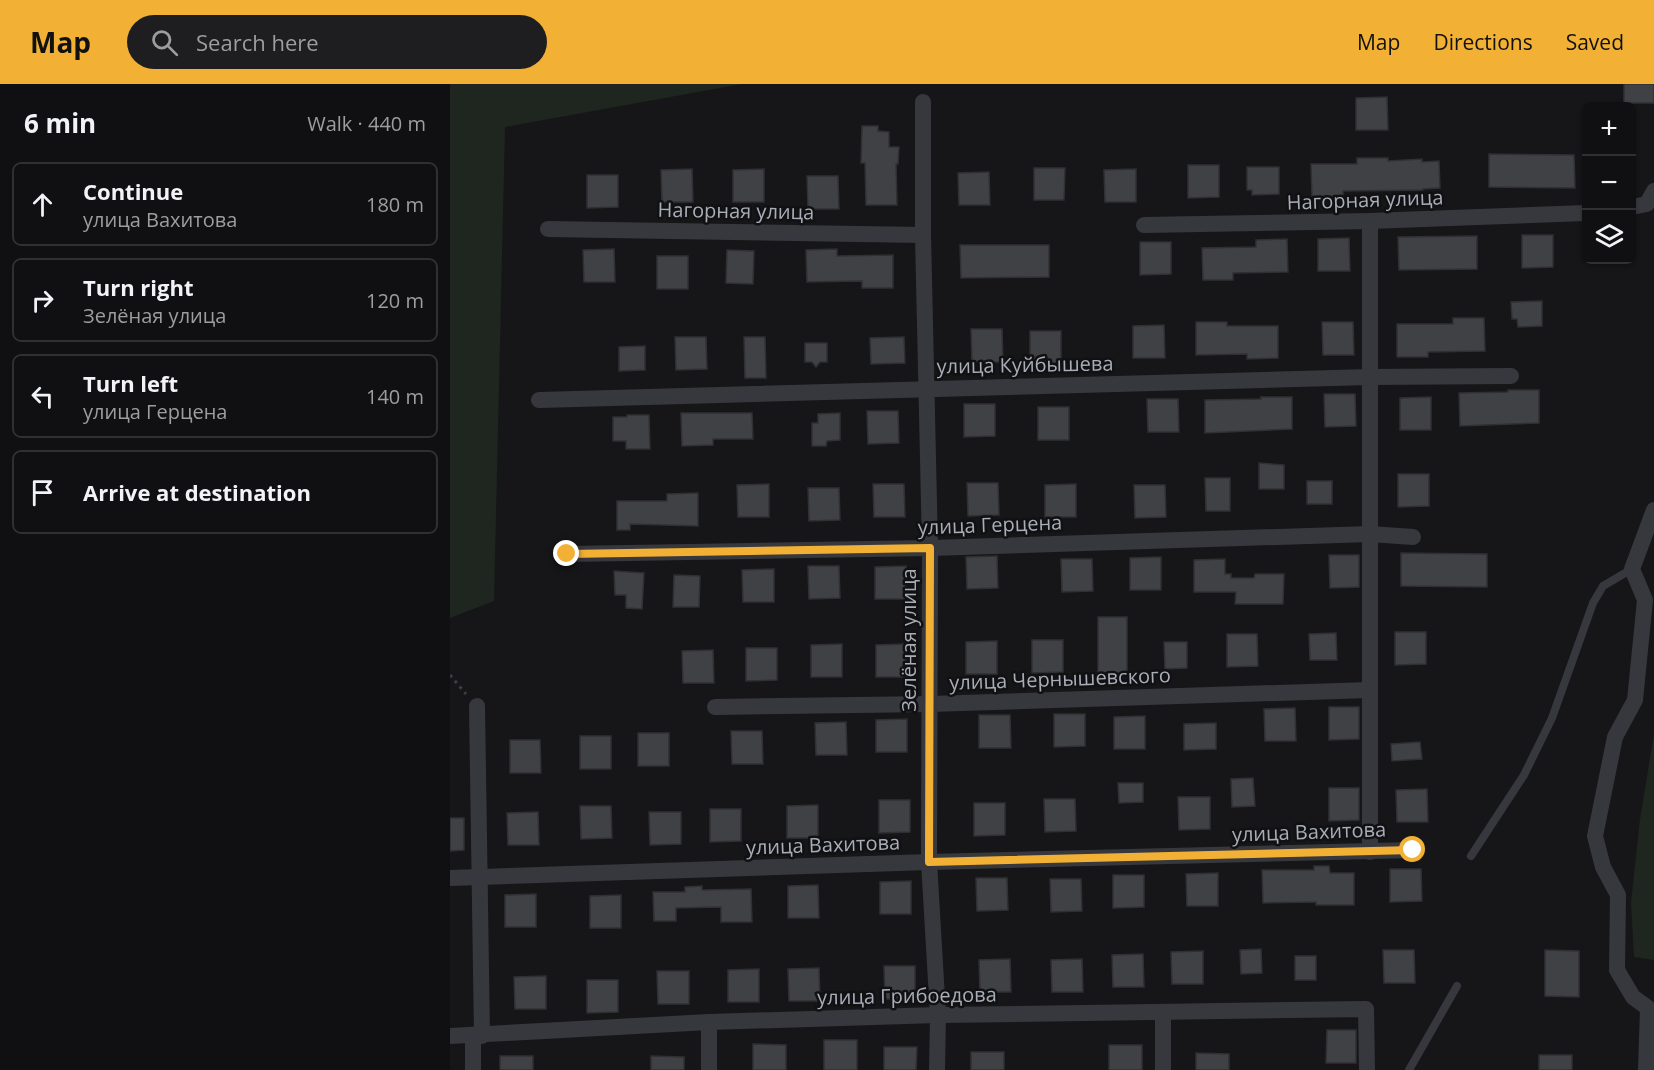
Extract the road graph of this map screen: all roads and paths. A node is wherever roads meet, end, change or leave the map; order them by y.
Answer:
1 (923, 102) dead end
2 (1654, 191) edge
3 (1636, 206) edge
4 (1582, 213) edge
5 (1370, 221) junction
6 (1144, 225) dead end
7 (548, 229) dead end
8 (923, 235) junction
9 (1511, 376) dead end
10 (1370, 377) junction
11 (926, 389) junction
12 (539, 400) dead end
13 (1654, 510) edge
14 (1370, 534) junction
15 (1413, 537) dead end
16 (930, 548) junction
17 (567, 554) dead end
18 (1632, 569) junction
19 (450, 675) edge
20 (1370, 690) junction
21 (930, 704) junction
22 (477, 706) joint
23 (715, 707) dead end
24 (1413, 850) dead end
25 (1370, 852) junction
26 (1471, 856) dead end
27 (929, 862) junction
28 (450, 878) edge
29 (479, 878) junction
30 (1457, 986) dead end
31 (1651, 1011) edge
32 (1163, 1012) junction
33 (938, 1015) junction
34 (709, 1022) junction
35 (450, 1036) edge
36 (478, 1036) junction
37 (473, 1070) edge
38 (709, 1070) edge
39 (937, 1070) edge
40 (1163, 1070) edge
41 (1367, 1070) edge
42 (1409, 1070) edge
43 (1646, 1070) edge

1 - 8 street, Зелёная улица
2 - 3 street
4 - 5 street, Нагорная улица
5 - 6 street, Нагорная улица
5 - 10 street
7 - 8 street, Нагорная улица
8 - 11 street, Зелёная улица
9 - 10 street, улица Куйбышева
10 - 11 street, улица Куйбышева
10 - 14 street
11 - 12 street, улица Куйбышева
11 - 16 street, Зелёная улица
13 - 18 street
14 - 15 street, улица Герцена
14 - 16 street, улица Герцена
14 - 20 street
16 - 17 street, улица Герцена
16 - 21 street, Зелёная улица
18 - 26 lane
18 - 31 street
19 - 22 path
20 - 21 street, улица Чернышевского
20 - 25 street
21 - 23 street, улица Чернышевского
21 - 27 street, Зелёная улица
22 - 29 street
24 - 25 street, улица Вахитова
25 - 27 street, улица Вахитова
27 - 29 street, улица Вахитова
27 - 33 street, Зелёная улица
28 - 29 street, улица Вахитова
29 - 36 street
30 - 42 lane
31 - 43 street
32 - 33 street, улица Грибоедова
32 - 40 street
32 - 41 street, улица Грибоедова
33 - 34 street, улица Грибоедова
33 - 39 street, Зелёная улица
34 - 36 street, улица Грибоедова
34 - 38 street
35 - 36 street, улица Грибоедова
36 - 37 street

